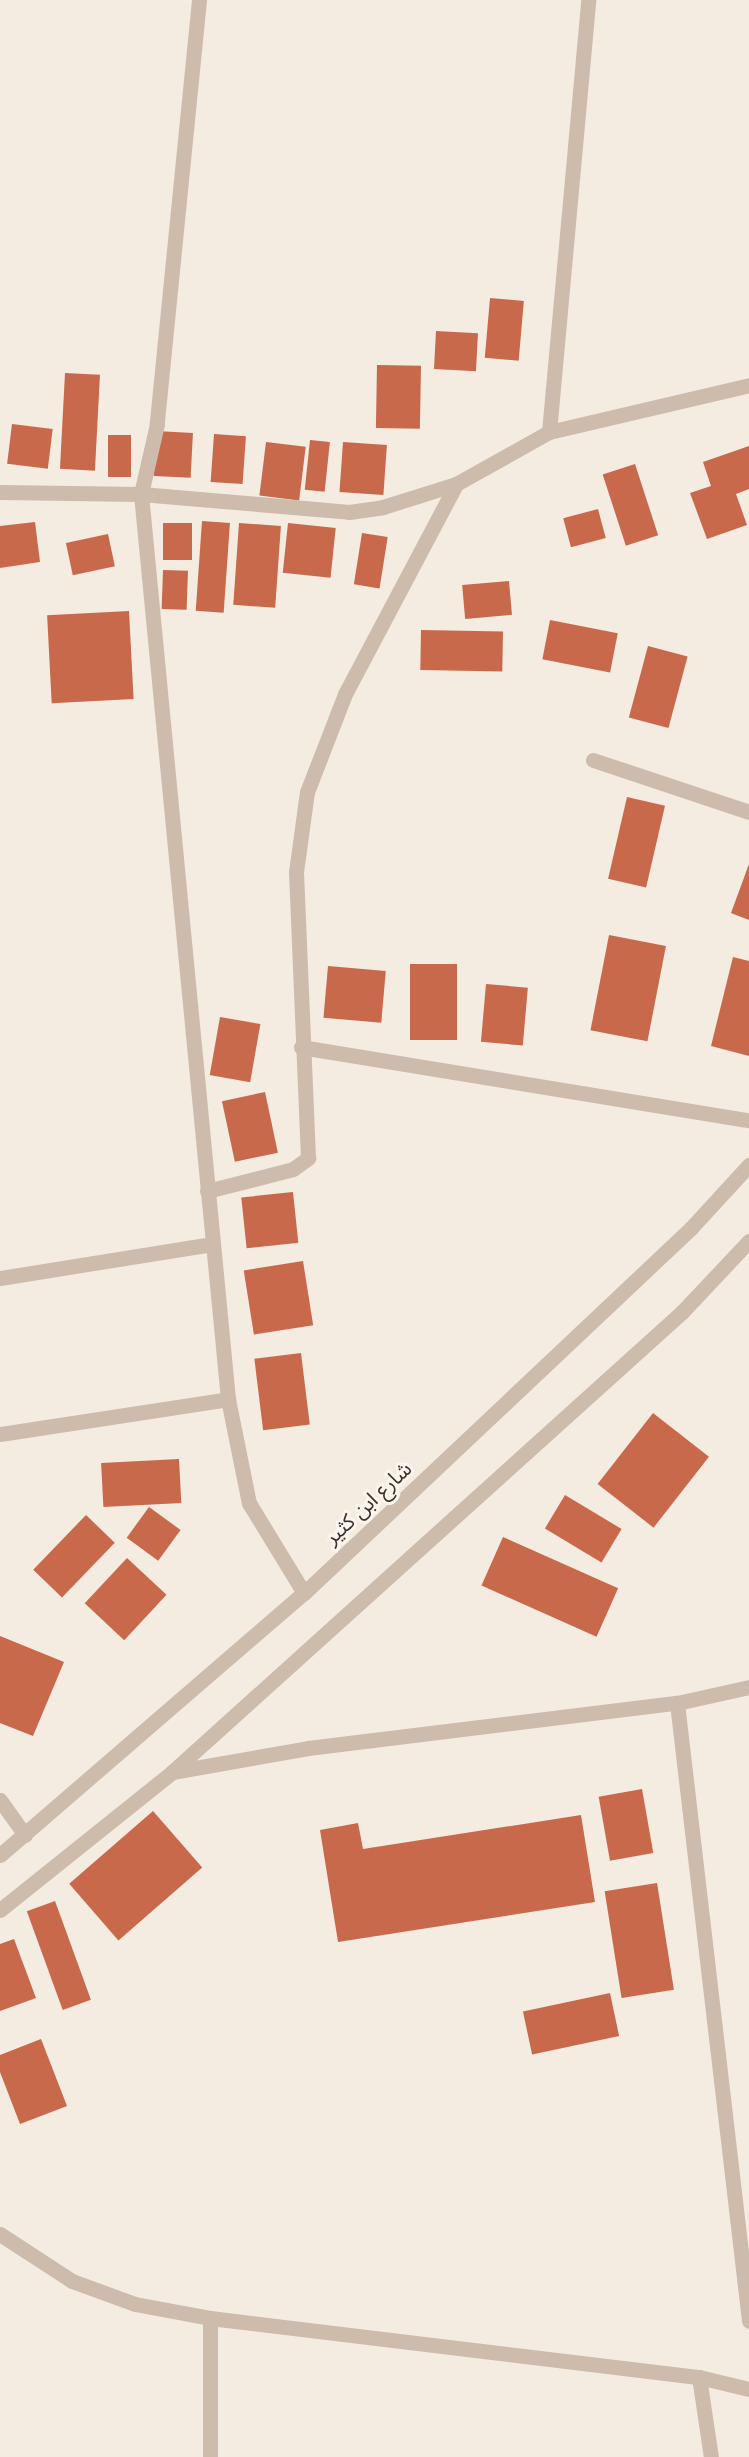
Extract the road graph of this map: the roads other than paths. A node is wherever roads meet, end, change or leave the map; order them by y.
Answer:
1 (199, 0) edge
2 (588, 0) edge
3 (749, 385) edge
4 (549, 432) junction
5 (456, 484) junction
6 (0, 492) edge
7 (141, 494) junction
8 (593, 760) dead end
9 (749, 812) edge
10 (301, 1047) junction
11 (749, 1120) edge
12 (749, 1165) edge
13 (207, 1191) junction
14 (749, 1241) edge
15 (212, 1244) junction
16 (0, 1278) edge
17 (228, 1399) junction
18 (0, 1434) edge
19 (304, 1593) junction
20 (749, 1687) edge
21 (678, 1703) junction
22 (172, 1772) junction
23 (0, 1800) edge
24 (25, 1835) junction
25 (0, 1855) edge
26 (0, 1910) edge
27 (0, 2234) edge
28 (210, 2318) junction
29 (749, 2321) edge
30 (699, 2377) junction
31 (749, 2389) edge
32 (210, 2457) edge
33 (711, 2457) edge

1 - 7 street
2 - 4 street
3 - 4 street
4 - 5 street
5 - 7 street
5 - 10 street
6 - 7 street
7 - 13 street
8 - 9 street
10 - 11 street
10 - 13 street
12 - 19 street, شارع ابن كثير
13 - 15 street
14 - 22 street
15 - 16 street
15 - 17 street
17 - 18 street
17 - 19 street
19 - 24 street, شارع ابن كثير
20 - 21 street
21 - 22 street
21 - 29 street
22 - 26 street
23 - 24 street
24 - 25 street, شارع ابن كثير
27 - 28 street
28 - 30 street
28 - 32 street
30 - 31 street
30 - 33 street

